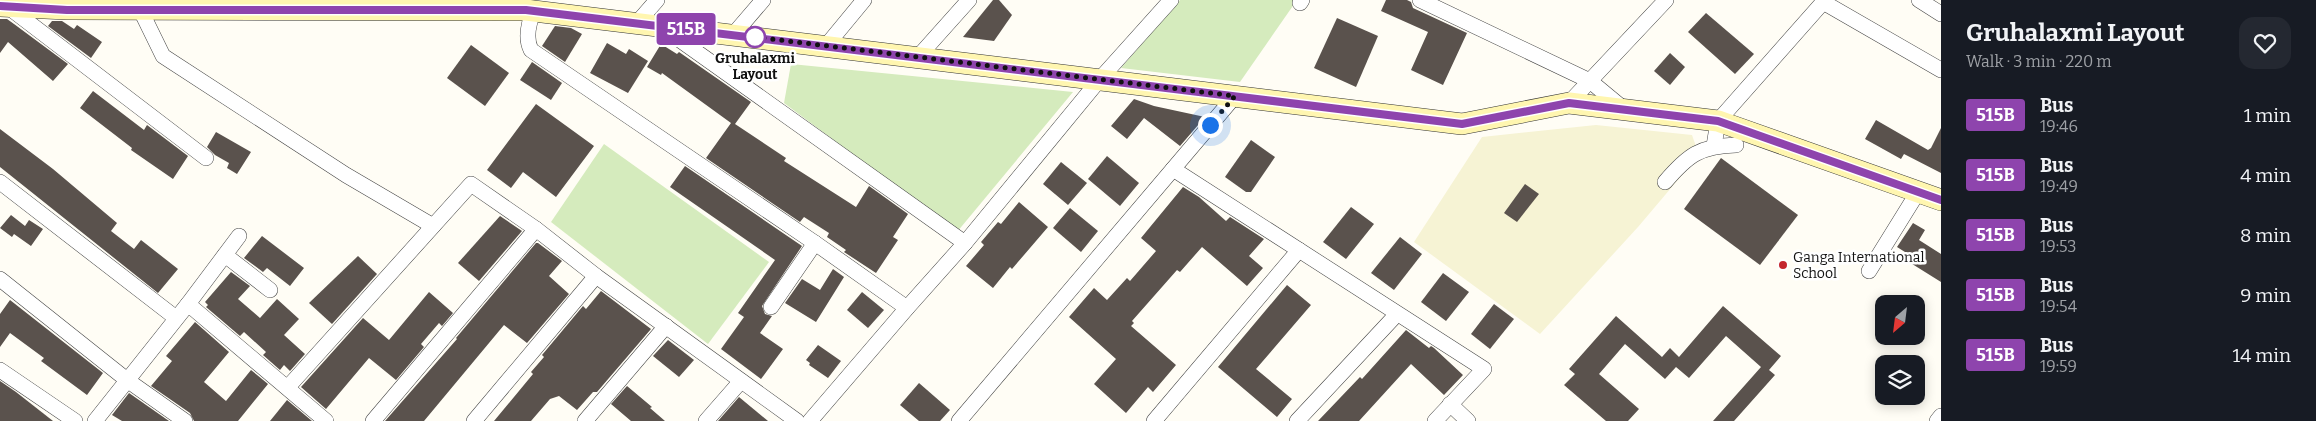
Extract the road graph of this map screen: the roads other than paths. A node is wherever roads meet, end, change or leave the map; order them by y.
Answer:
1 (657, 0) edge
2 (763, 0) edge
3 (864, 0) edge
4 (969, 0) edge
5 (1171, 0) edge
6 (1420, 0) edge
7 (1666, 0) edge
8 (1919, 0) edge
9 (1824, 1) edge
10 (2, 4) edge
11 (233, 4) edge
12 (292, 4) edge
13 (70, 5) edge
14 (140, 9) junction
15 (534, 10) junction
16 (1941, 14) edge
17 (637, 23) junction
18 (660, 26) junction
19 (733, 35) junction
20 (826, 46) junction
21 (918, 57) junction
22 (1941, 70) edge
23 (1100, 80) junction
24 (1590, 81) junction
25 (1235, 96) junction
26 (1569, 103) junction
27 (1625, 110) junction
28 (1718, 121) junction
29 (1736, 145) dead end
30 (1714, 146) junction
31 (206, 158) dead end
32 (1173, 169) junction
33 (0, 182) edge
34 (1665, 182) dead end
35 (1918, 192) junction
36 (1941, 200) edge
37 (433, 226) junction
38 (536, 229) junction
39 (239, 236) dead end
40 (815, 243) junction
41 (965, 244) junction
42 (1298, 250) junction
43 (225, 255) junction
44 (1869, 271) dead end
45 (596, 276) junction
46 (0, 279) edge
47 (270, 290) dead end
48 (188, 304) junction
49 (771, 307) dead end
50 (907, 308) junction
51 (1397, 314) junction
52 (176, 318) junction
53 (666, 326) junction
54 (0, 370) edge
55 (127, 380) junction
56 (741, 381) junction
57 (288, 387) junction
58 (1450, 404) junction
59 (1941, 416) edge
60 (75, 421) edge
61 (95, 421) edge
62 (185, 421) edge
63 (326, 421) edge
64 (373, 421) edge
65 (474, 421) edge
66 (586, 421) edge
67 (706, 421) edge
68 (797, 421) edge
69 (810, 421) edge
70 (959, 421) edge
71 (1154, 421) edge
72 (1297, 421) edge
73 (1435, 421) edge
74 (1468, 421) edge
75 (1937, 421) edge

1 - 17 street
2 - 19 street
3 - 20 street
4 - 21 street
5 - 23 street
6 - 24 street
7 - 24 street
8 - 16 street
9 - 22 street
9 - 28 street
10 - 13 main road
10 - 31 street
11 - 12 main road
11 - 14 main road
12 - 15 main road
13 - 14 main road
14 - 37 street
15 - 17 main road
15 - 40 street
17 - 18 main road
18 - 19 main road
18 - 41 street
19 - 20 main road
20 - 21 main road
21 - 23 main road
23 - 25 main road
23 - 41 street
24 - 26 street
24 - 27 street
25 - 26 main road
25 - 32 street
26 - 27 main road
27 - 28 main road
28 - 30 street
28 - 35 main road
29 - 30 street
30 - 34 street
32 - 42 street
32 - 70 street
33 - 52 street
35 - 36 main road
35 - 44 street
37 - 38 street
37 - 57 street
38 - 45 street
38 - 64 street
39 - 43 street
40 - 49 street
40 - 50 street
41 - 50 street
42 - 51 street
42 - 71 street
43 - 47 street
43 - 48 street
45 - 53 street
45 - 65 street
46 - 55 street
48 - 52 street
48 - 57 street
50 - 69 street
51 - 58 street
51 - 72 street
52 - 55 street
53 - 56 street
53 - 66 street
54 - 60 street
55 - 61 street
55 - 62 street
56 - 67 street
56 - 68 street
57 - 63 street
58 - 73 street
58 - 74 street
59 - 75 street

